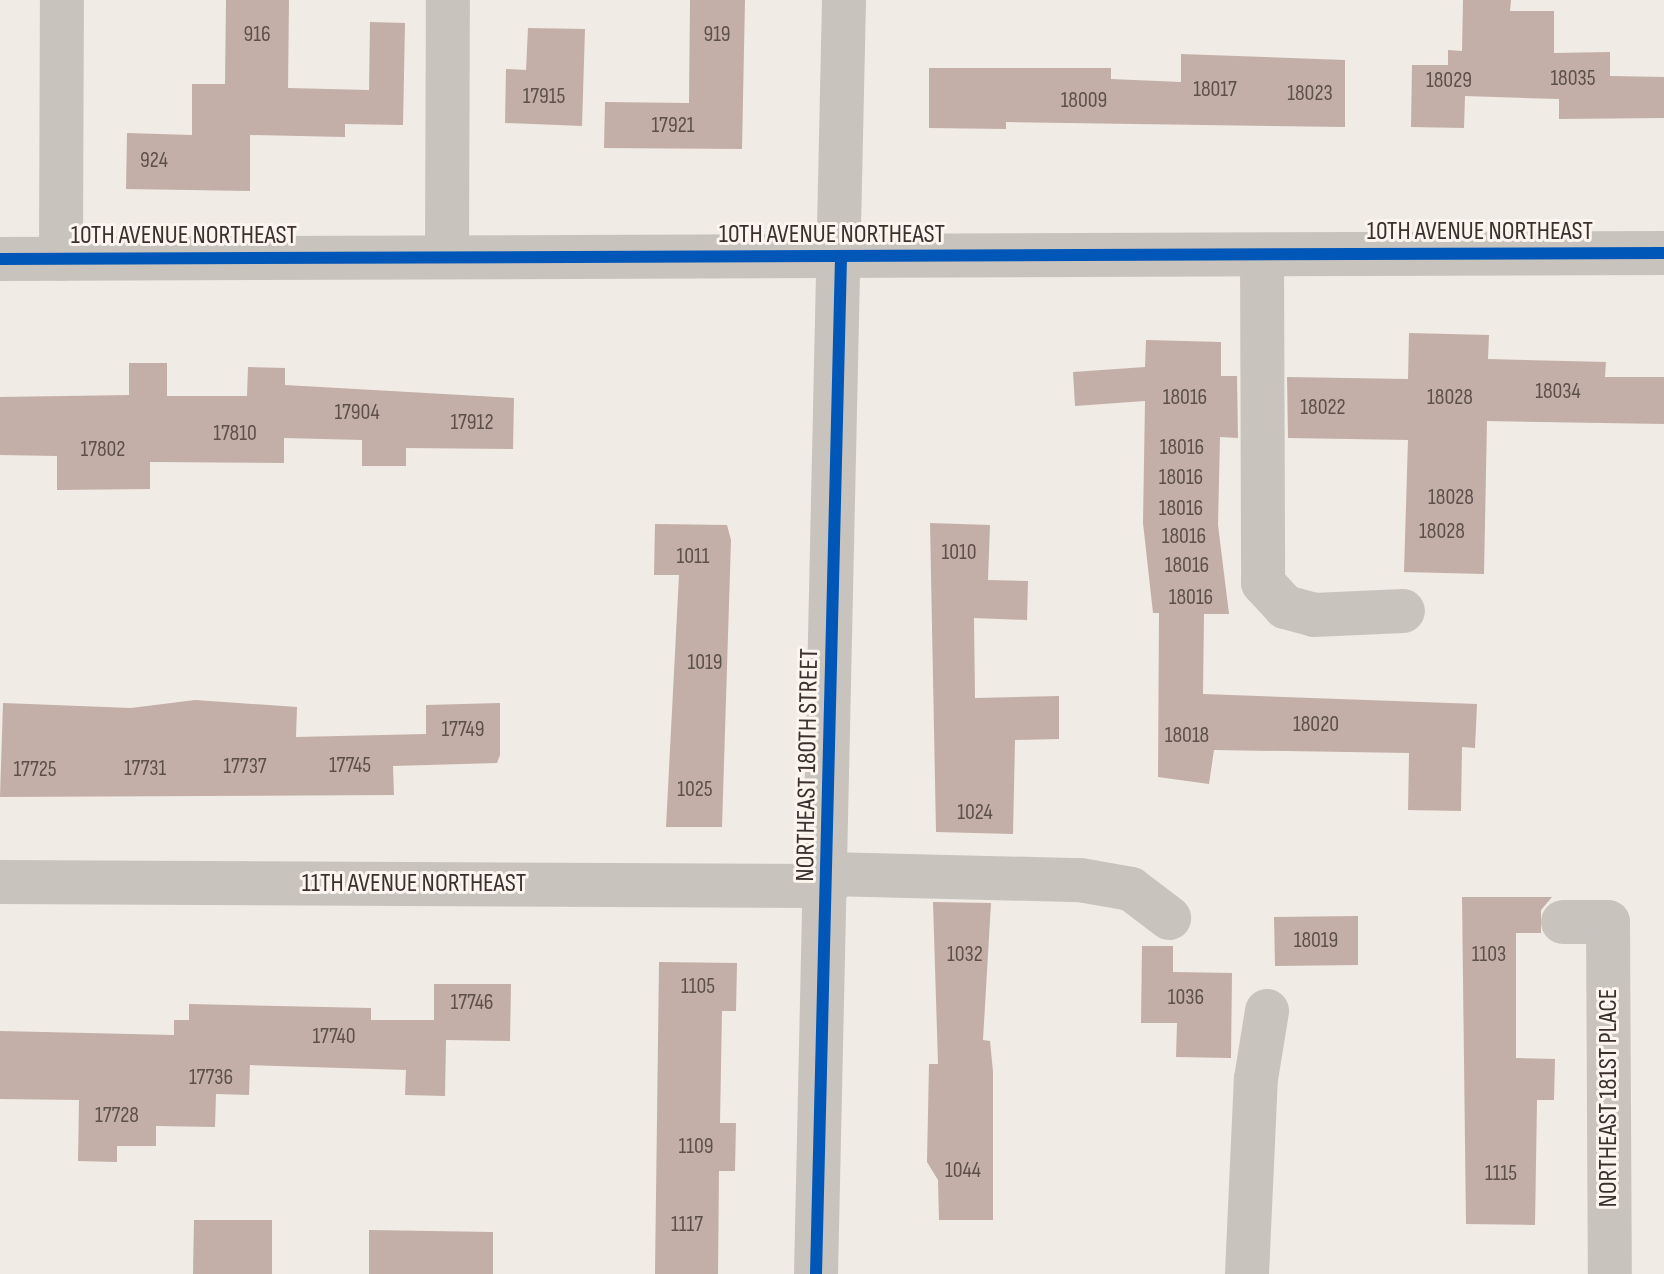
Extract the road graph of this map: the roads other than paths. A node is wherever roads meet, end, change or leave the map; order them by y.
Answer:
1 (62, 0) edge
2 (448, 0) edge
3 (844, 0) edge
4 (1664, 253) edge
5 (1262, 255) junction
6 (447, 257) junction
7 (841, 258) junction
8 (0, 259) edge
9 (61, 259) junction
10 (1403, 611) dead end
11 (828, 880) junction
12 (0, 882) edge
13 (1169, 918) dead end
14 (1563, 922) dead end
15 (1267, 1011) dead end
16 (816, 1274) edge
17 (1247, 1274) edge
18 (1610, 1274) edge

1 - 9 street
2 - 6 street
3 - 7 street, NORTHEAST 180TH STREET
4 - 5 street, 10TH AVENUE NORTHEAST
5 - 7 street, 10TH AVENUE NORTHEAST
5 - 10 street
6 - 7 street, 10TH AVENUE NORTHEAST
6 - 9 street, 10TH AVENUE NORTHEAST
7 - 11 street, NORTHEAST 180TH STREET
8 - 9 street, 10TH AVENUE NORTHEAST
11 - 12 street, 11TH AVENUE NORTHEAST
11 - 13 street, 11TH AVENUE NORTHEAST
11 - 16 street, NORTHEAST 180TH STREET
14 - 18 street, NORTHEAST 181ST PLACE
15 - 17 street

